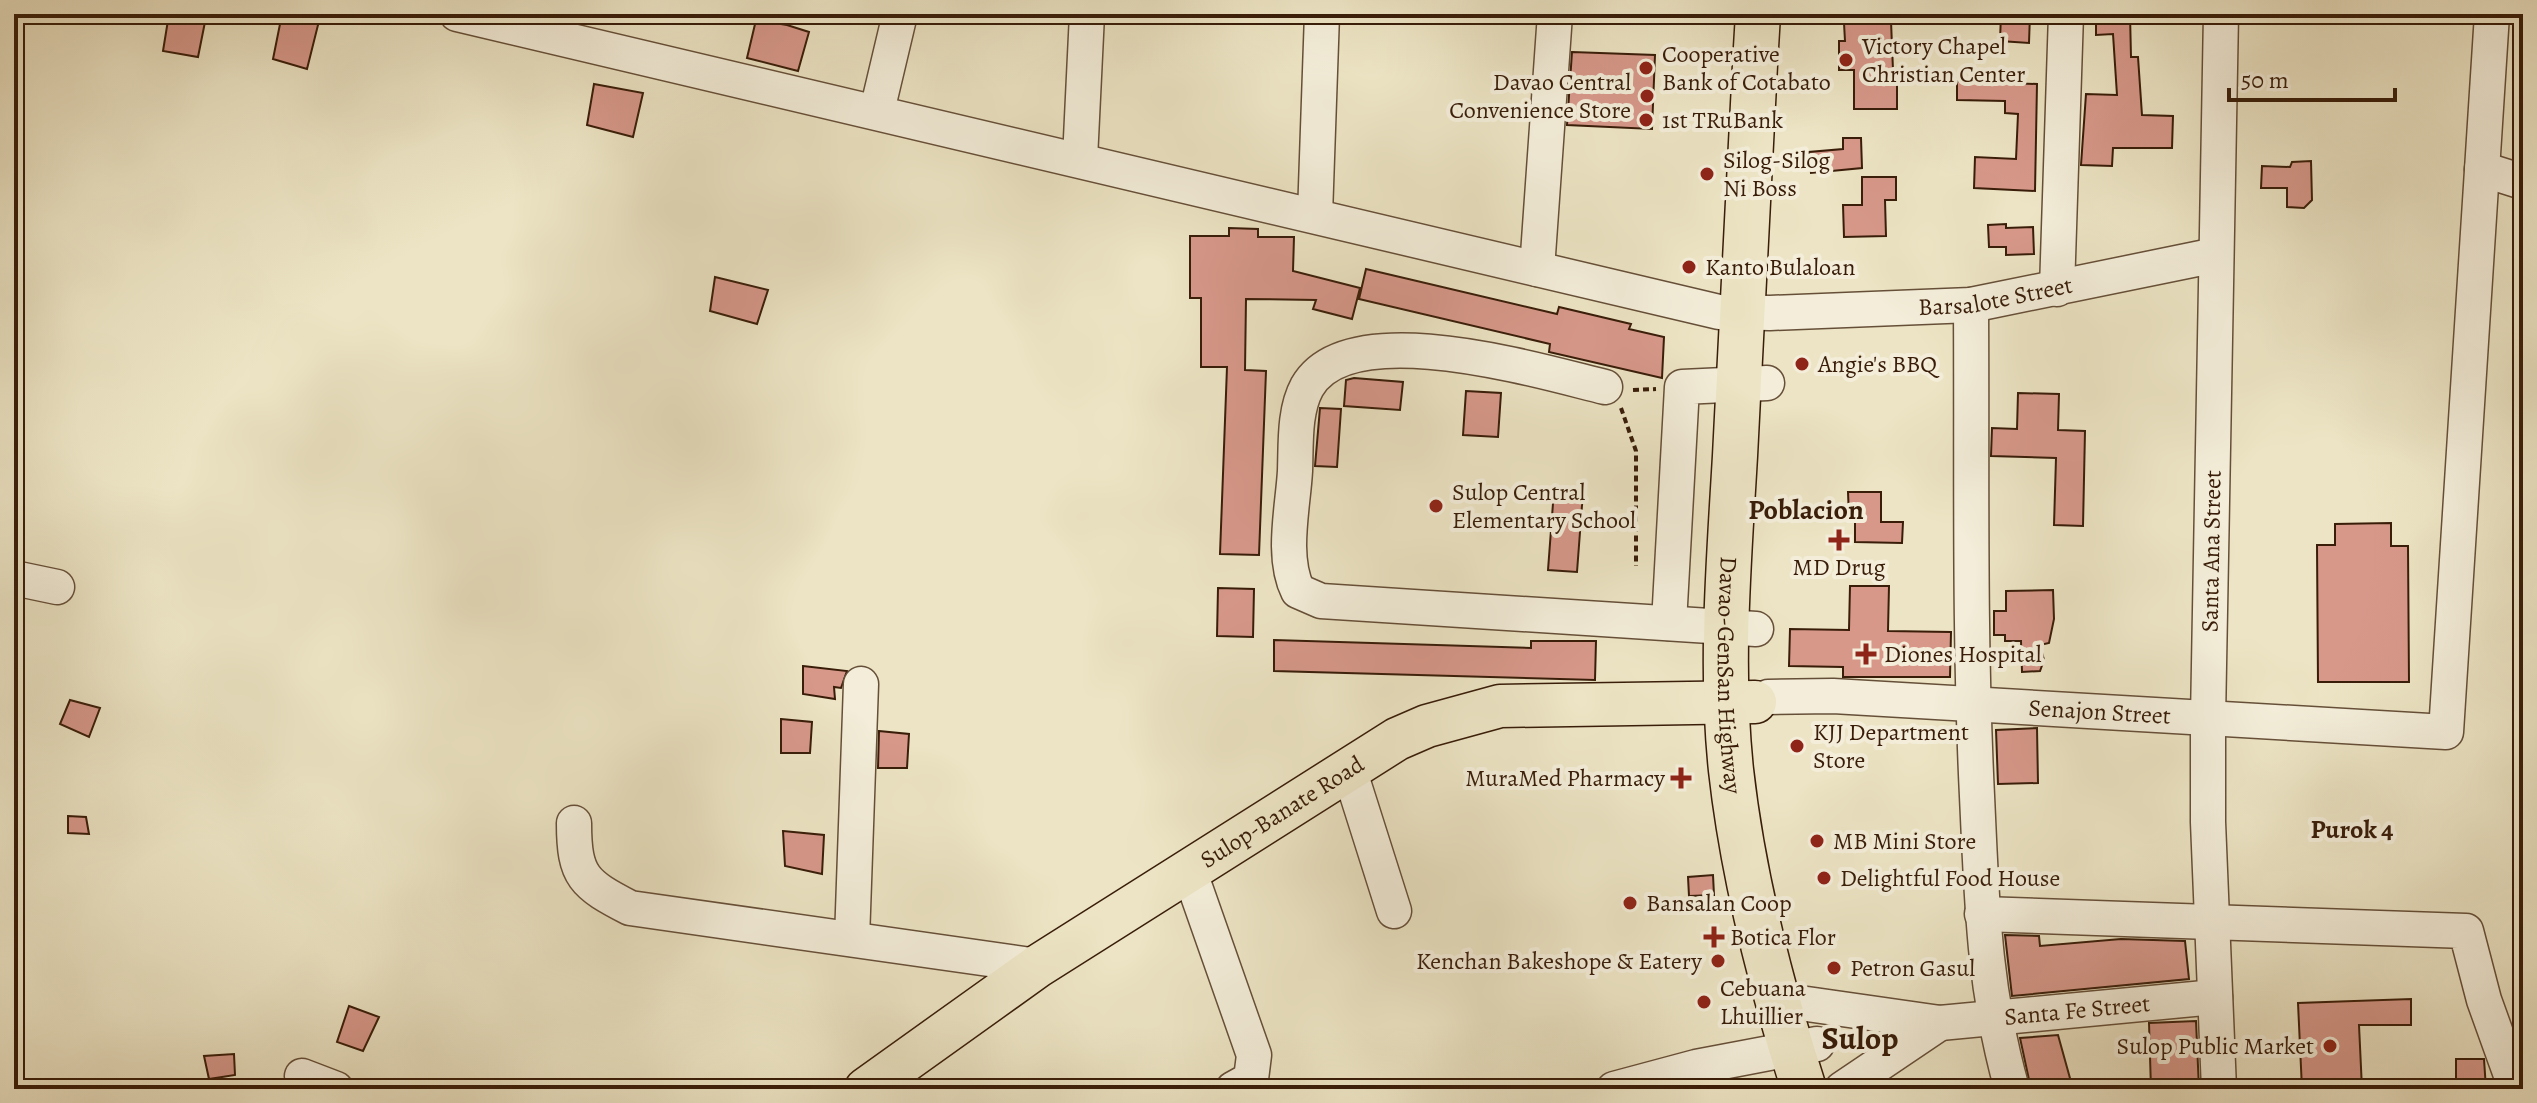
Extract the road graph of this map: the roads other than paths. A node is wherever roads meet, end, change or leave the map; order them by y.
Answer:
1 (457, 14) edge
2 (900, 14) edge
3 (1087, 14) edge
4 (1322, 14) edge
5 (1555, 14) edge
6 (1758, 14) edge
7 (1787, 14) edge
8 (2066, 14) edge
9 (2221, 14) edge
10 (2492, 14) edge
11 (877, 111) junction
12 (1080, 159) junction
13 (2482, 169) junction
14 (2523, 182) edge
15 (1315, 215) junction
16 (2216, 255) junction
17 (1537, 269) junction
18 (2057, 289) junction
19 (1971, 305) junction
20 (1756, 313) junction
21 (1753, 384) junction
22 (1605, 387) road end
23 (14, 578) edge
24 (57, 587) dead end
25 (1669, 623) junction
26 (1741, 628) junction
27 (861, 684) dead end
28 (1741, 702) junction
29 (1972, 705) junction
30 (2208, 719) junction
31 (1349, 769) junction
32 (574, 823) dead end
33 (1189, 870) junction
34 (1394, 911) dead end
35 (1982, 914) junction
36 (2212, 923) junction
37 (852, 939) junction
38 (1038, 966) junction
39 (2215, 997) junction
40 (1993, 1016) junction
41 (1940, 1023) junction
42 (1805, 1047) edge
43 (302, 1076) dead end
44 (336, 1089) edge
45 (866, 1089) edge
46 (1233, 1089) edge
47 (1614, 1089) edge
48 (1831, 1089) edge
49 (1842, 1089) edge
50 (2012, 1089) edge
51 (2219, 1089) edge
52 (2516, 1089) edge

1 - 11 street, Barsalote Street
2 - 11 street
3 - 12 street
4 - 15 street
5 - 17 street
6 - 20 highway, Davao-GenSan Highway
7 - 20 highway, Davao-GenSan Highway
8 - 18 street
9 - 16 street, Santa Ana Street
10 - 13 street
11 - 12 street, Barsalote Street
12 - 15 street, Barsalote Street
13 - 14 street
13 - 30 street, Senajon Street
15 - 17 street, Barsalote Street
16 - 18 street, Barsalote Street
16 - 30 street, Santa Ana Street
17 - 20 street, Barsalote Street
18 - 19 street, Barsalote Street
19 - 20 street, Barsalote Street
19 - 29 street
20 - 21 highway, Davao-GenSan Highway
21 - 25 street
21 - 26 highway, Davao-GenSan Highway
22 - 25 street
23 - 24 street
25 - 26 street
26 - 28 highway, Davao-GenSan Highway
27 - 37 street
28 - 29 street, Senajon Street
28 - 31 main road, Sulop-Banate Road
28 - 42 highway, Davao-GenSan Highway
29 - 30 street, Senajon Street
29 - 35 street
30 - 36 street, Santa Ana Street
31 - 33 main road, Sulop-Banate Road
31 - 34 street
32 - 37 street
33 - 38 main road, Sulop-Banate Road
33 - 46 street
35 - 36 street
35 - 40 street
36 - 39 street, Santa Ana Street
36 - 52 street
37 - 38 street
38 - 45 main road, Sulop-Banate Road
39 - 40 street, Santa Fe Street
39 - 51 street, Santa Ana Street
40 - 41 street, Santa Fe Street
40 - 50 street
41 - 42 street, Santa Fe Street
41 - 49 street, Santa Fe Street
42 - 47 street, Santa Fe Street
42 - 48 highway, Davao-GenSan Highway
43 - 44 street

